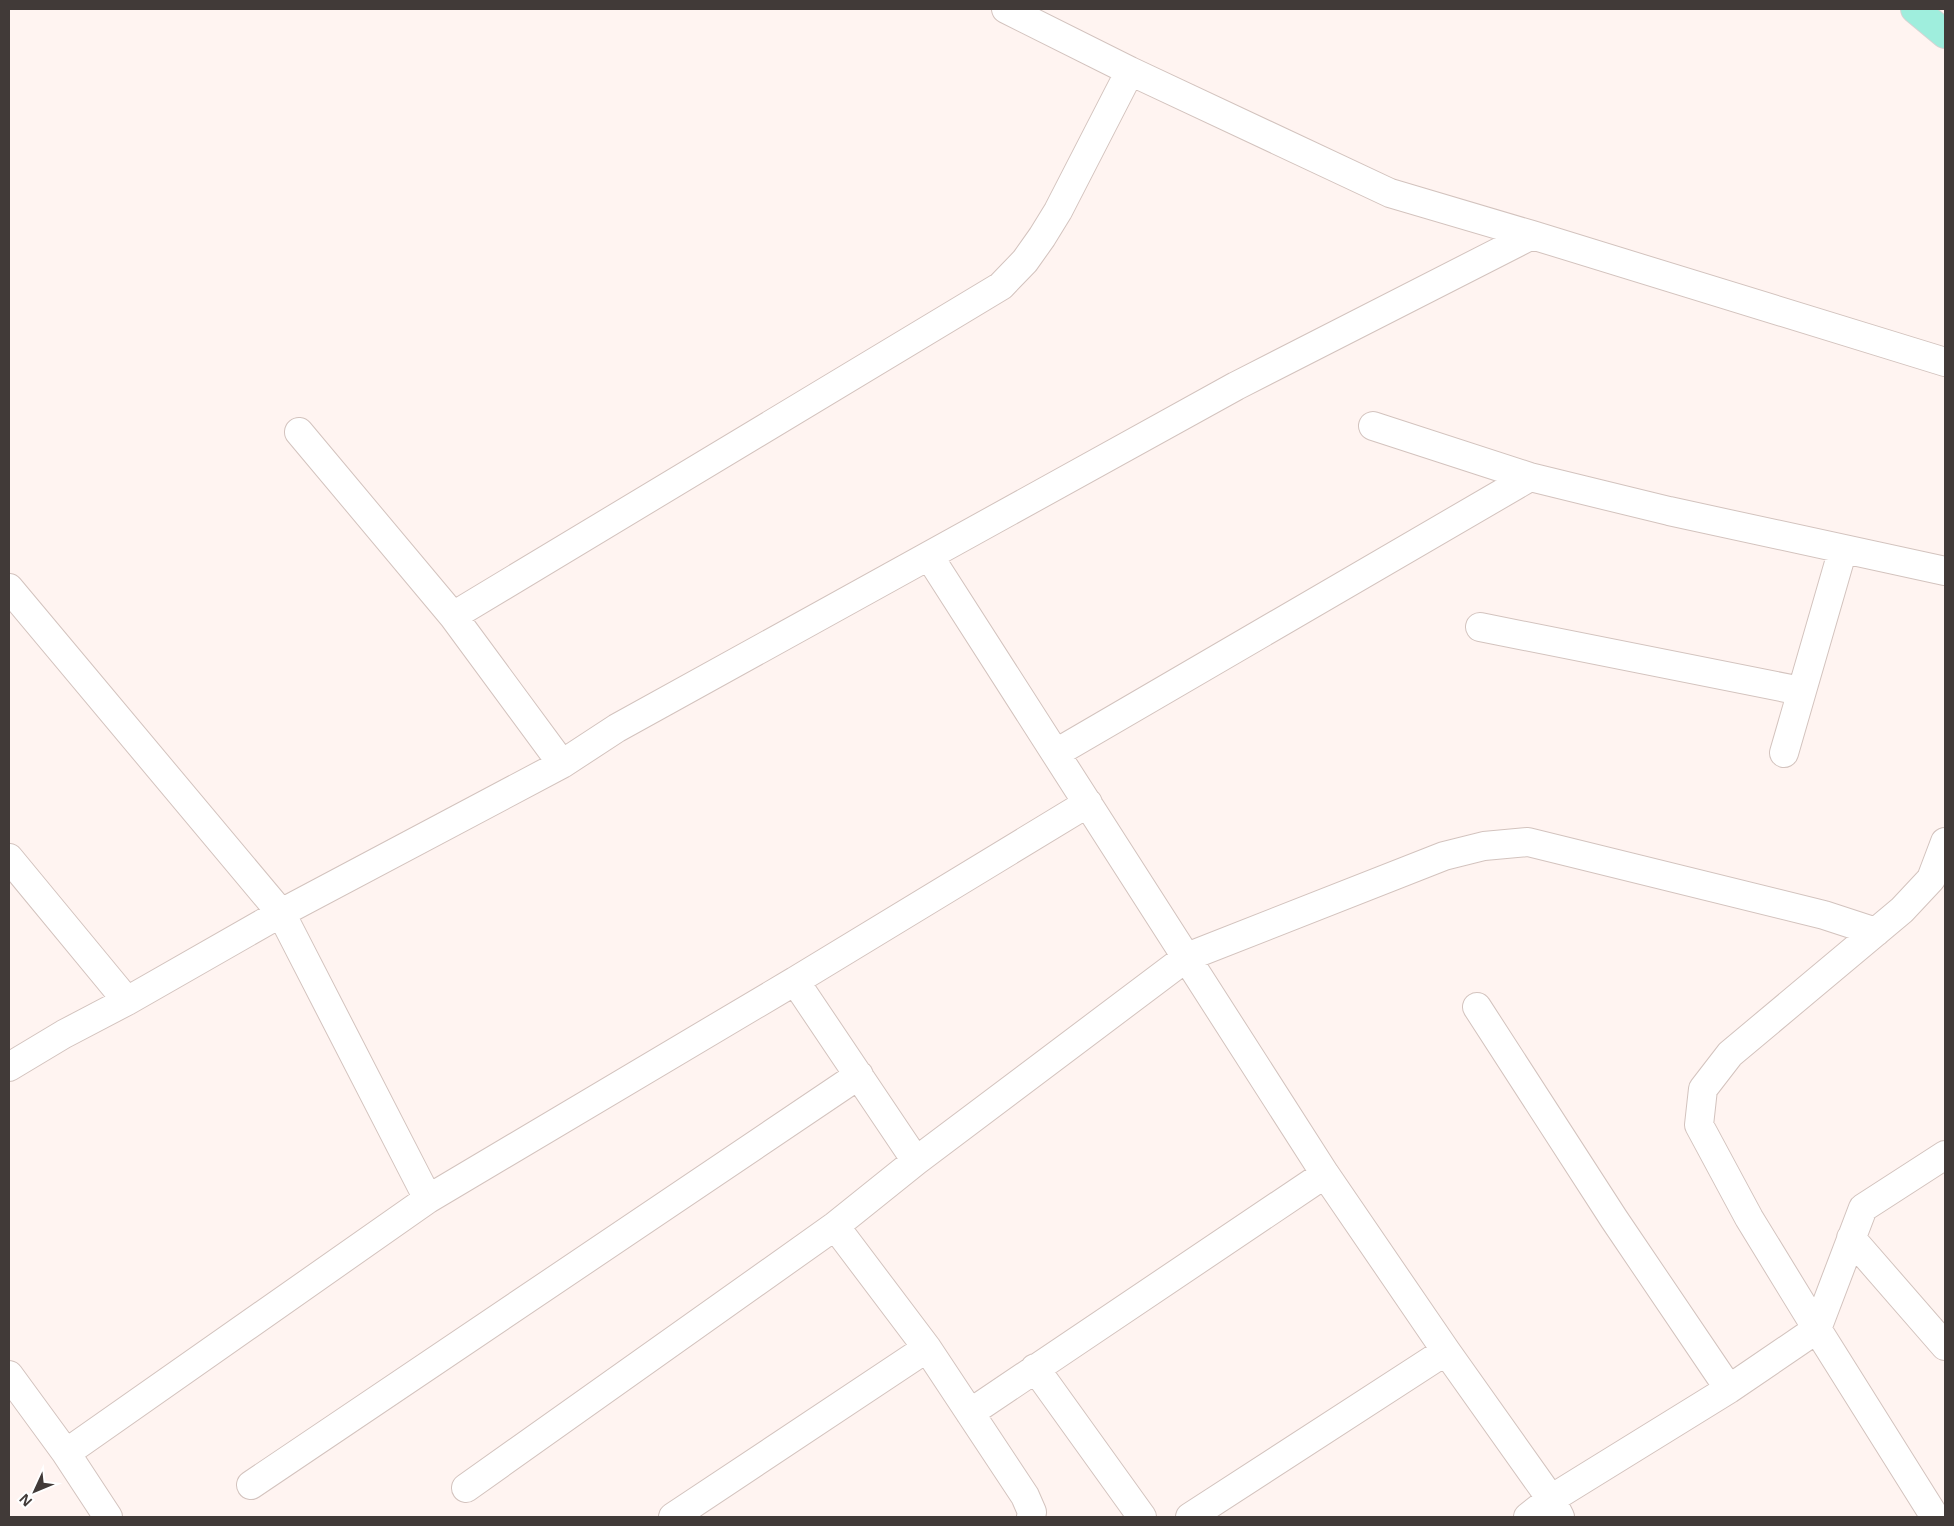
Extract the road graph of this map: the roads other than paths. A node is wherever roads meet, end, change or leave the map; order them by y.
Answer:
1 (1006, 9) edge
2 (1915, 9) edge
3 (1945, 34) edge
4 (1130, 71) junction
5 (1532, 235) junction
6 (1945, 362) edge
7 (1374, 426) dead end
8 (299, 432) dead end
9 (1530, 477) junction
10 (1843, 549) junction
11 (928, 556) junction
12 (1945, 571) edge
13 (9, 588) edge
14 (453, 616) junction
15 (1480, 627) dead end
16 (1801, 691) junction
17 (1056, 753) junction
18 (1784, 754) dead end
19 (562, 764) junction
20 (1088, 803) junction
21 (1945, 842) edge
22 (9, 858) edge
23 (281, 913) junction
24 (1876, 932) junction
25 (1187, 957) junction
26 (795, 981) junction
27 (128, 1001) junction
28 (1477, 1007) dead end
29 (9, 1067) edge
30 (859, 1076) junction
31 (1945, 1155) edge
32 (916, 1162) junction
33 (1325, 1174) junction
34 (428, 1198) junction
35 (835, 1226) junction
36 (1851, 1238) junction
37 (1817, 1329) junction
38 (1945, 1346) edge
39 (927, 1348) junction
40 (1446, 1351) junction
41 (1035, 1368) junction
42 (9, 1375) edge
43 (1729, 1389) junction
44 (970, 1413) junction
45 (66, 1453) junction
46 (251, 1485) dead end
47 (466, 1488) dead end
48 (1556, 1508) edge
49 (108, 1517) edge
50 (673, 1517) edge
51 (1031, 1517) edge
52 (1142, 1517) edge
53 (1190, 1517) edge
54 (1528, 1517) edge
55 (1935, 1517) edge

1 - 4 street
2 - 3 main road
4 - 5 street
4 - 14 street
5 - 6 street
5 - 11 street
7 - 9 street
8 - 14 street
9 - 10 street
9 - 17 street
10 - 12 street
10 - 16 street
11 - 17 street
11 - 19 street
13 - 23 street
14 - 19 street
15 - 16 street
16 - 18 street
17 - 20 street
19 - 23 street
20 - 25 street
20 - 26 street
21 - 24 street
22 - 27 street
23 - 27 street
23 - 34 street
24 - 25 street
24 - 37 street
25 - 32 street
25 - 33 street
26 - 30 street
26 - 34 street
27 - 29 street
28 - 43 street
30 - 32 street
30 - 46 street
31 - 36 street
32 - 35 street
33 - 40 street
33 - 41 street
34 - 45 street
35 - 39 street
35 - 47 street
36 - 37 street
36 - 38 street
37 - 43 street
37 - 55 street
39 - 44 street
39 - 50 street
40 - 48 street
40 - 53 street
41 - 44 street
41 - 52 street
42 - 45 street
43 - 48 street
44 - 51 street
45 - 49 street
48 - 54 street

